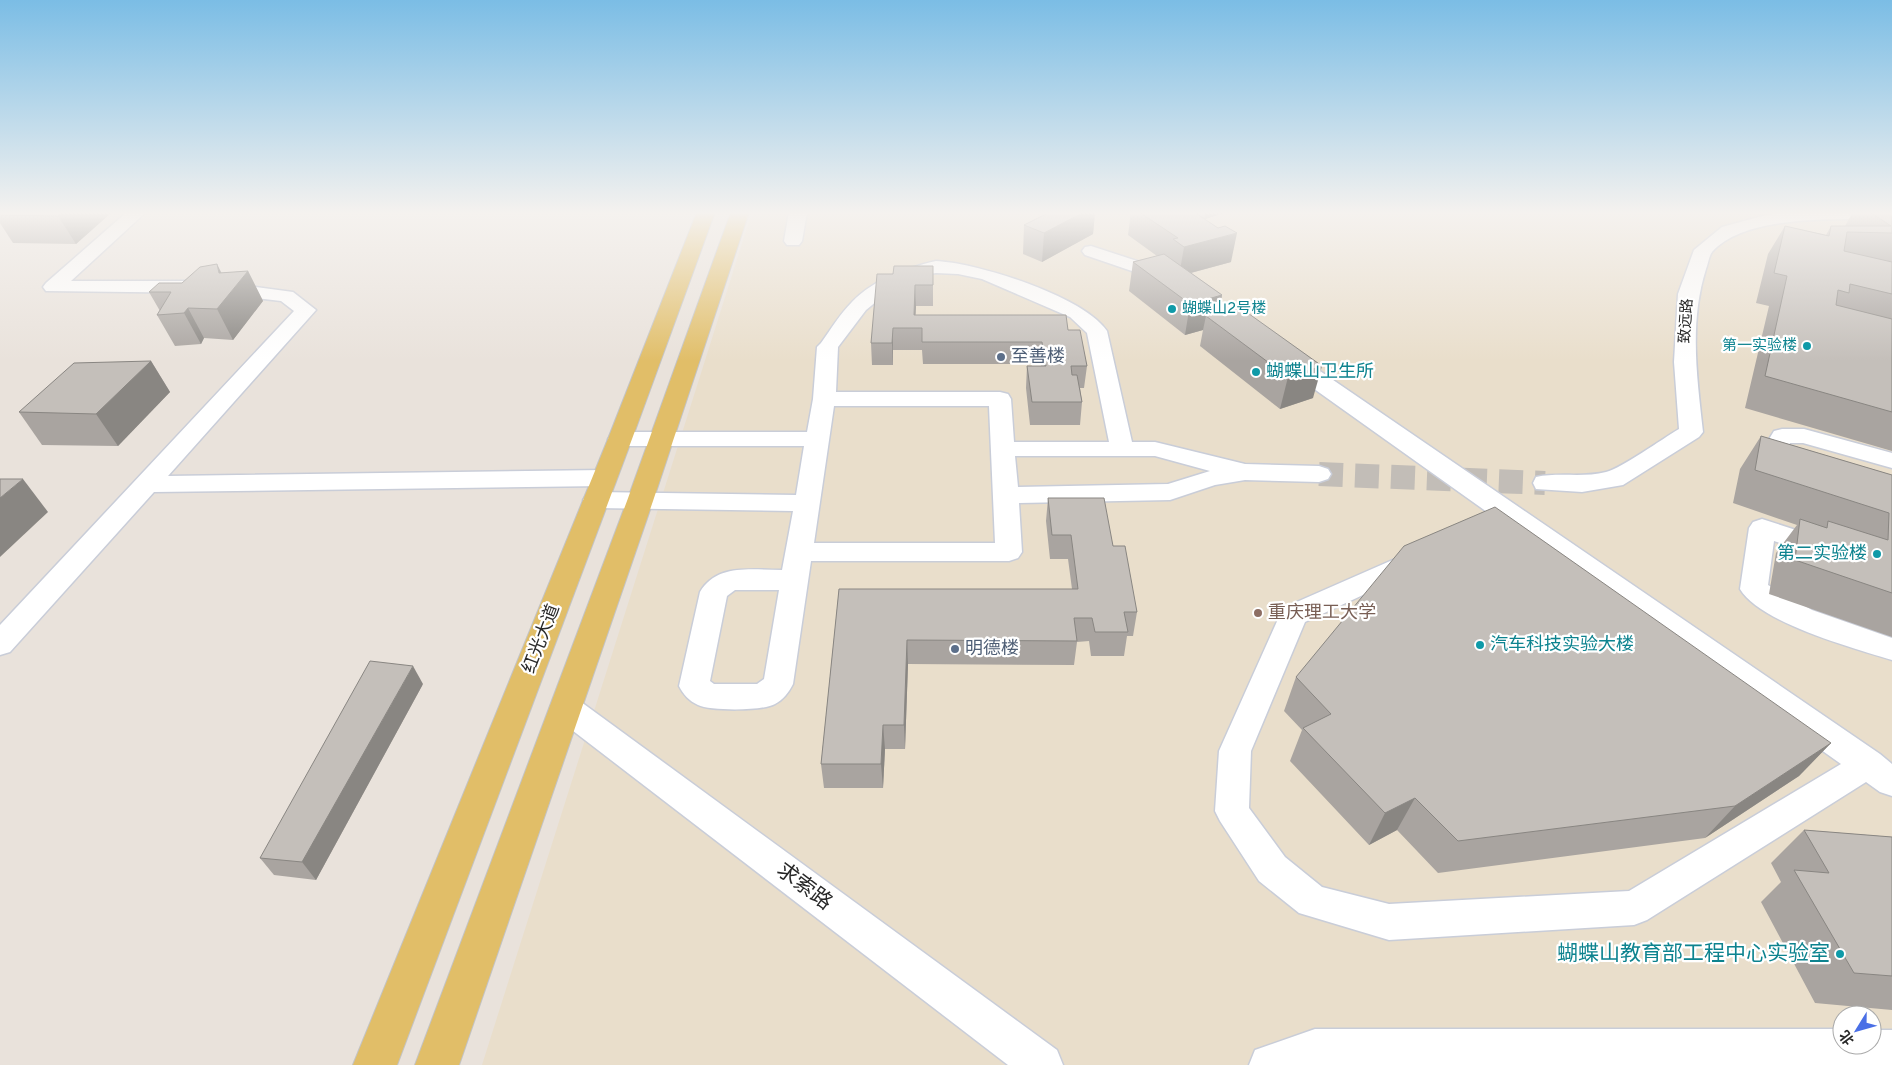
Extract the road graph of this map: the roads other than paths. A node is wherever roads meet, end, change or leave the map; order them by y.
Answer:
1 (81, 262) edge
2 (687, 262) edge
3 (723, 262) edge
4 (1123, 262) edge
5 (1699, 262) edge
6 (1190, 290) edge
7 (1270, 347) edge
8 (824, 399) junction
9 (662, 438) junction
10 (620, 439) junction
11 (817, 439) junction
12 (1003, 449) junction
13 (1122, 449) junction
14 (1155, 449) junction
15 (1892, 461) edge
16 (1245, 472) junction
17 (1319, 474) tunnel mouth
18 (1807, 478) edge
19 (1545, 483) tunnel mouth
20 (145, 484) junction
21 (600, 489) junction
22 (1170, 492) junction
23 (1005, 494) junction
24 (640, 500) junction
25 (806, 503) junction
26 (1510, 515) junction
27 (1479, 530) edge
28 (1444, 546) edge
29 (798, 552) junction
30 (1838, 553) edge
31 (794, 580) junction
32 (0, 644) edge
33 (1892, 649) edge
34 (566, 708) junction
35 (1880, 773) edge
36 (1892, 1050) edge
37 (375, 1065) edge
38 (437, 1065) edge
39 (1042, 1065) edge
40 (1270, 1065) edge

1 - 20 street
2 - 10 main road, 红光大道
3 - 9 main road
4 - 6 street
5 - 19 street, 致远路
7 - 26 street
8 - 11 street
8 - 12 street
8 - 13 street
9 - 10 street
9 - 11 street
9 - 24 main road
10 - 21 main road, 红光大道
11 - 25 street
12 - 13 street
12 - 23 street
13 - 14 street
14 - 16 street
14 - 22 street
15 - 18 street
16 - 17 street
16 - 22 street
20 - 21 street
20 - 32 street
21 - 24 street
21 - 37 main road, 红光大道
22 - 23 street
23 - 29 street
24 - 25 street
24 - 34 main road
25 - 29 street
26 - 27 street
26 - 35 street
28 - 35 street
29 - 31 street
30 - 33 street
31 - 31 street
34 - 38 main road
34 - 39 street, 求索路
36 - 40 street

